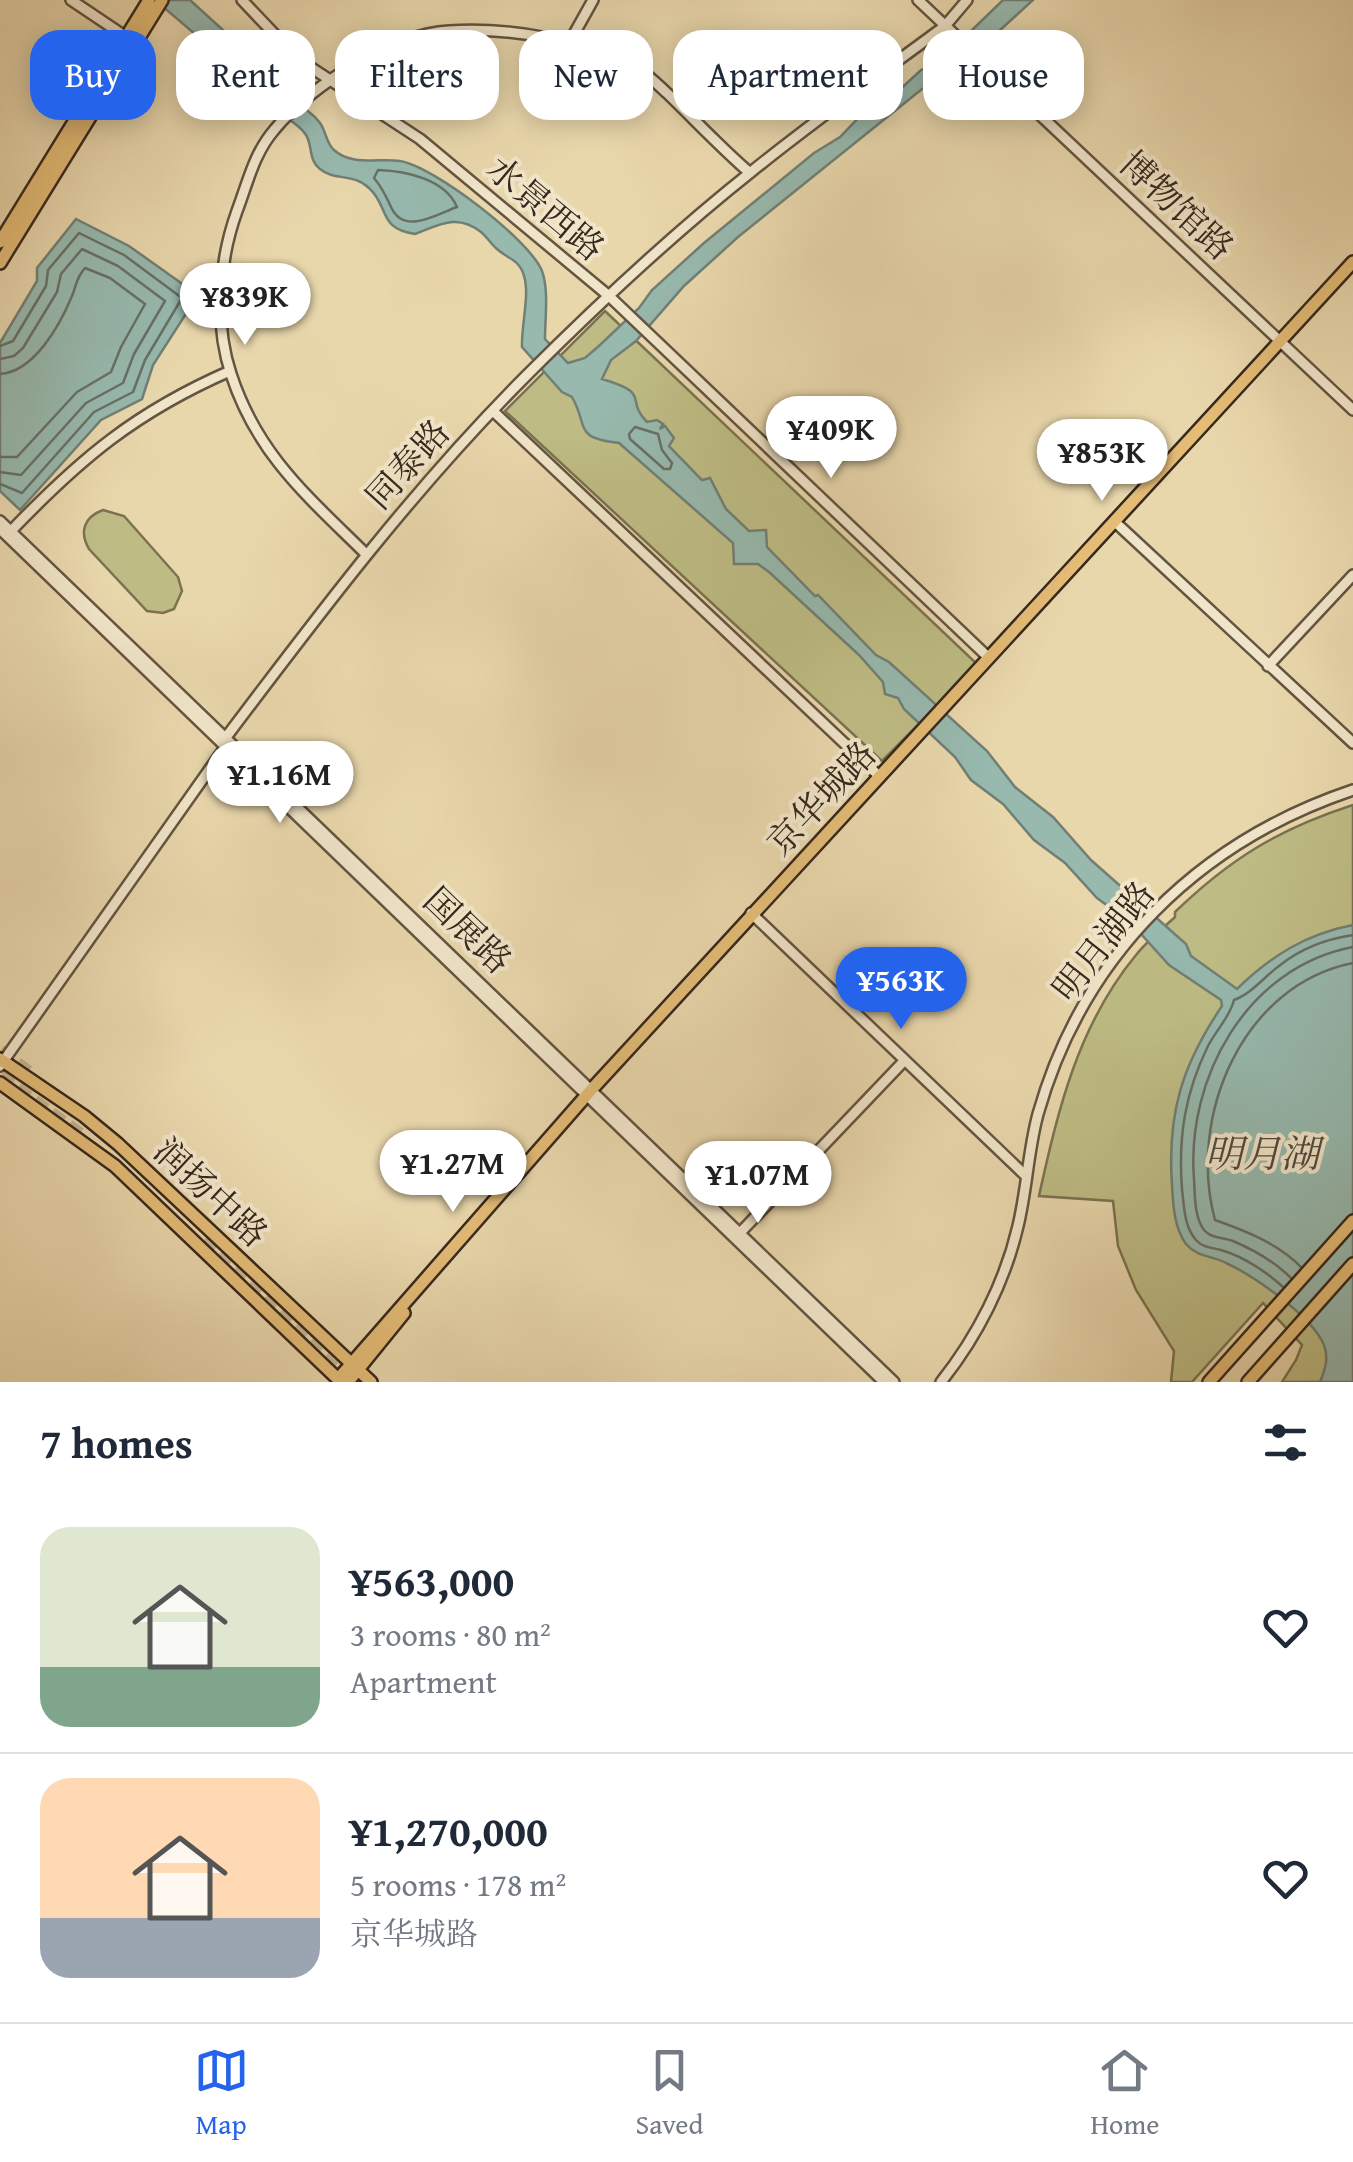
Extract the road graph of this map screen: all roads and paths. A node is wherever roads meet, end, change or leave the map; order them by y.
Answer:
1 (71, 0) edge
2 (150, 0) edge
3 (162, 0) edge
4 (242, 0) edge
5 (593, 0) edge
6 (918, 0) edge
7 (968, 0) edge
8 (945, 26) junction
9 (116, 30) edge
10 (136, 30) edge
11 (139, 30) edge
12 (576, 30) edge
13 (519, 36) edge
14 (328, 78) junction
15 (653, 81) edge
16 (79, 120) edge
17 (84, 120) edge
18 (750, 173) junction
19 (0, 242) edge
20 (1353, 262) edge
21 (0, 263) edge
22 (1353, 272) edge
23 (609, 296) junction
24 (1284, 342) junction
25 (230, 371) junction
26 (492, 410) junction
27 (1353, 410) edge
28 (0, 521) edge
29 (1117, 523) junction
30 (5, 530) edge
31 (365, 553) junction
32 (1353, 575) edge
33 (989, 658) junction
34 (1268, 666) junction
35 (955, 699) junction
36 (918, 739) junction
37 (226, 741) junction
38 (1353, 743) edge
39 (878, 776) junction
40 (1353, 790) edge
41 (754, 916) junction
42 (904, 1061) junction
43 (1, 1062) edge
44 (0, 1083) edge
45 (592, 1095) junction
46 (1026, 1176) junction
47 (1353, 1221) edge
48 (736, 1237) junction
49 (1353, 1264) edge
50 (355, 1367) junction
51 (341, 1381) edge
52 (370, 1382) edge
53 (884, 1382) edge
54 (894, 1382) edge
55 (941, 1382) edge
56 (1209, 1382) edge
57 (1248, 1382) edge

1 - 9 street
2 - 10 main road
3 - 11 main road
4 - 14 street, 水景西路
5 - 12 street
6 - 8 street, 博物馆路
7 - 8 street, 同泰路
8 - 18 street, 同泰路
8 - 24 street, 博物馆路
13 - 14 street
14 - 23 street, 水景西路
14 - 25 street
15 - 18 street
16 - 19 main road
17 - 21 main road
18 - 23 street, 同泰路
20 - 24 main road, 京华城路
22 - 24 main road, 京华城路
23 - 26 street, 同泰路
23 - 33 street, 水景西路
24 - 27 street, 博物馆路
24 - 29 main road, 京华城路
25 - 30 street
25 - 31 street
26 - 31 street, 同泰路
26 - 39 street
28 - 30 street, 国展路
29 - 33 main road, 京华城路
29 - 34 street
29 - 35 main road, 京华城路
30 - 37 street, 国展路
31 - 37 street, 同泰路
32 - 34 street
33 - 35 main road, 京华城路
34 - 38 street
35 - 36 main road, 京华城路
36 - 39 main road, 京华城路
36 - 41 main road, 京华城路
37 - 43 street, 同泰路
37 - 45 street, 国展路
39 - 41 main road, 京华城路
40 - 46 street, 明月湖路
41 - 42 street
41 - 45 main road, 京华城路
42 - 46 street
42 - 48 street
43 - 50 main road, 润扬中路
44 - 51 main road, 润扬中路
45 - 48 street, 国展路
45 - 50 main road, 京华城路
46 - 55 street, 明月湖路
47 - 56 main road
48 - 53 street, 国展路
48 - 54 street, 国展路
49 - 57 main road
50 - 51 main road, 京华城路
50 - 52 main road, 润扬中路

